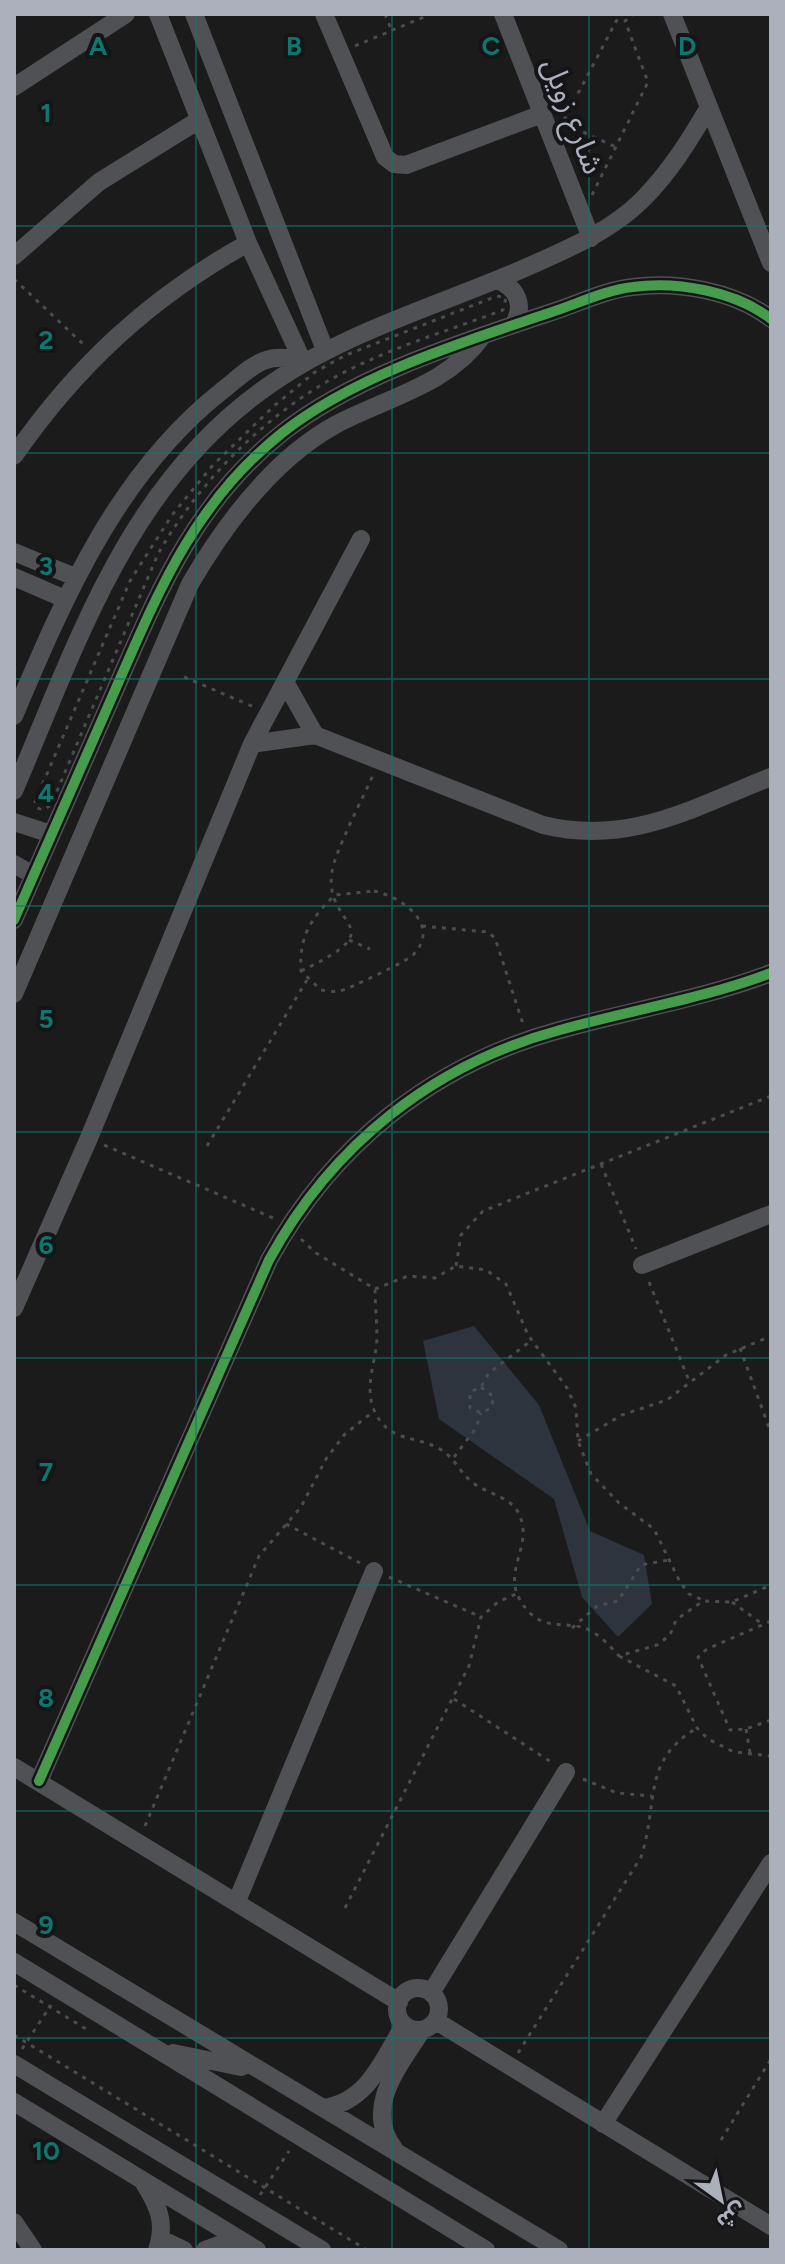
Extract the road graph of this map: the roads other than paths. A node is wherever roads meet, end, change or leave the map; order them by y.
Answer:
1 (126, 14) edge
2 (158, 14) edge
3 (194, 14) edge
4 (324, 14) edge
5 (503, 14) edge
6 (672, 14) edge
7 (14, 87) edge
8 (709, 107) junction
9 (542, 114) junction
10 (199, 120) junction
11 (591, 238) junction
12 (248, 243) junction
13 (14, 256) edge
14 (771, 263) edge
15 (497, 280) junction
16 (771, 319) edge
17 (513, 325) junction
18 (482, 337) junction
19 (325, 350) junction
20 (303, 362) junction
21 (14, 456) edge
22 (361, 539) dead end
23 (14, 552) edge
24 (14, 577) edge
25 (75, 577) junction
26 (65, 599) junction
27 (285, 682) junction
28 (28, 684) junction
29 (55, 694) junction
30 (14, 716) edge
31 (315, 735) junction
32 (252, 744) junction
33 (771, 777) edge
34 (14, 791) edge
35 (14, 822) edge
36 (51, 834) junction
37 (14, 864) edge
38 (33, 875) junction
39 (14, 920) edge
40 (771, 973) edge
41 (14, 994) edge
42 (771, 1214) edge
43 (642, 1265) dead end
44 (14, 1308) edge
45 (374, 1571) road end
46 (14, 1767) edge
47 (566, 1772) road end
48 (39, 1781) junction
49 (771, 1863) edge
50 (237, 1901) junction
51 (14, 1922) edge
52 (14, 1962) edge
53 (431, 1993) junction
54 (399, 2002) junction
55 (421, 2025) junction
56 (166, 2053) junction
57 (17, 2058) edge
58 (274, 2079) junction
59 (14, 2102) edge
60 (323, 2108) junction
61 (603, 2124) junction
62 (397, 2152) junction
63 (141, 2178) junction
64 (14, 2222) edge
65 (771, 2226) edge
66 (536, 2236) junction
67 (159, 2244) edge
68 (256, 2249) edge
69 (33, 2250) edge
70 (184, 2250) edge
71 (205, 2250) edge
72 (322, 2250) edge
73 (486, 2250) edge
74 (550, 2250) edge
75 (559, 2250) edge

1 - 7 street
2 - 10 street
3 - 19 street
4 - 9 street
5 - 9 street, شارع زويل
6 - 8 street
8 - 11 street
8 - 14 street
9 - 11 street, شارع زويل
10 - 12 street
10 - 13 street
11 - 15 street
12 - 20 street
12 - 21 street
15 - 17 street
15 - 19 street
16 - 17 street
17 - 18 street
18 - 36 street
18 - 41 street
19 - 20 street
20 - 25 street
20 - 29 street
22 - 27 street
23 - 25 street
24 - 26 street
25 - 26 street
26 - 28 street
27 - 31 street
27 - 32 street
28 - 29 street
28 - 30 street
29 - 34 street
31 - 32 street
31 - 33 street
32 - 44 street
35 - 36 street
36 - 38 street
37 - 38 street
38 - 39 street
40 - 48 street
42 - 43 street
45 - 50 street
46 - 48 street
47 - 53 street
48 - 50 street
49 - 61 street
50 - 54 street
51 - 58 street
52 - 56 street
53 - 54 street
53 - 55 street
54 - 55 street
55 - 60 street
55 - 61 street
55 - 62 street
56 - 58 street
56 - 73 street
57 - 72 street
58 - 60 street
59 - 63 street
60 - 62 street
61 - 65 street
62 - 66 street
63 - 67 street
63 - 68 street
64 - 69 street
66 - 74 street
66 - 75 street
67 - 70 street
68 - 71 street

